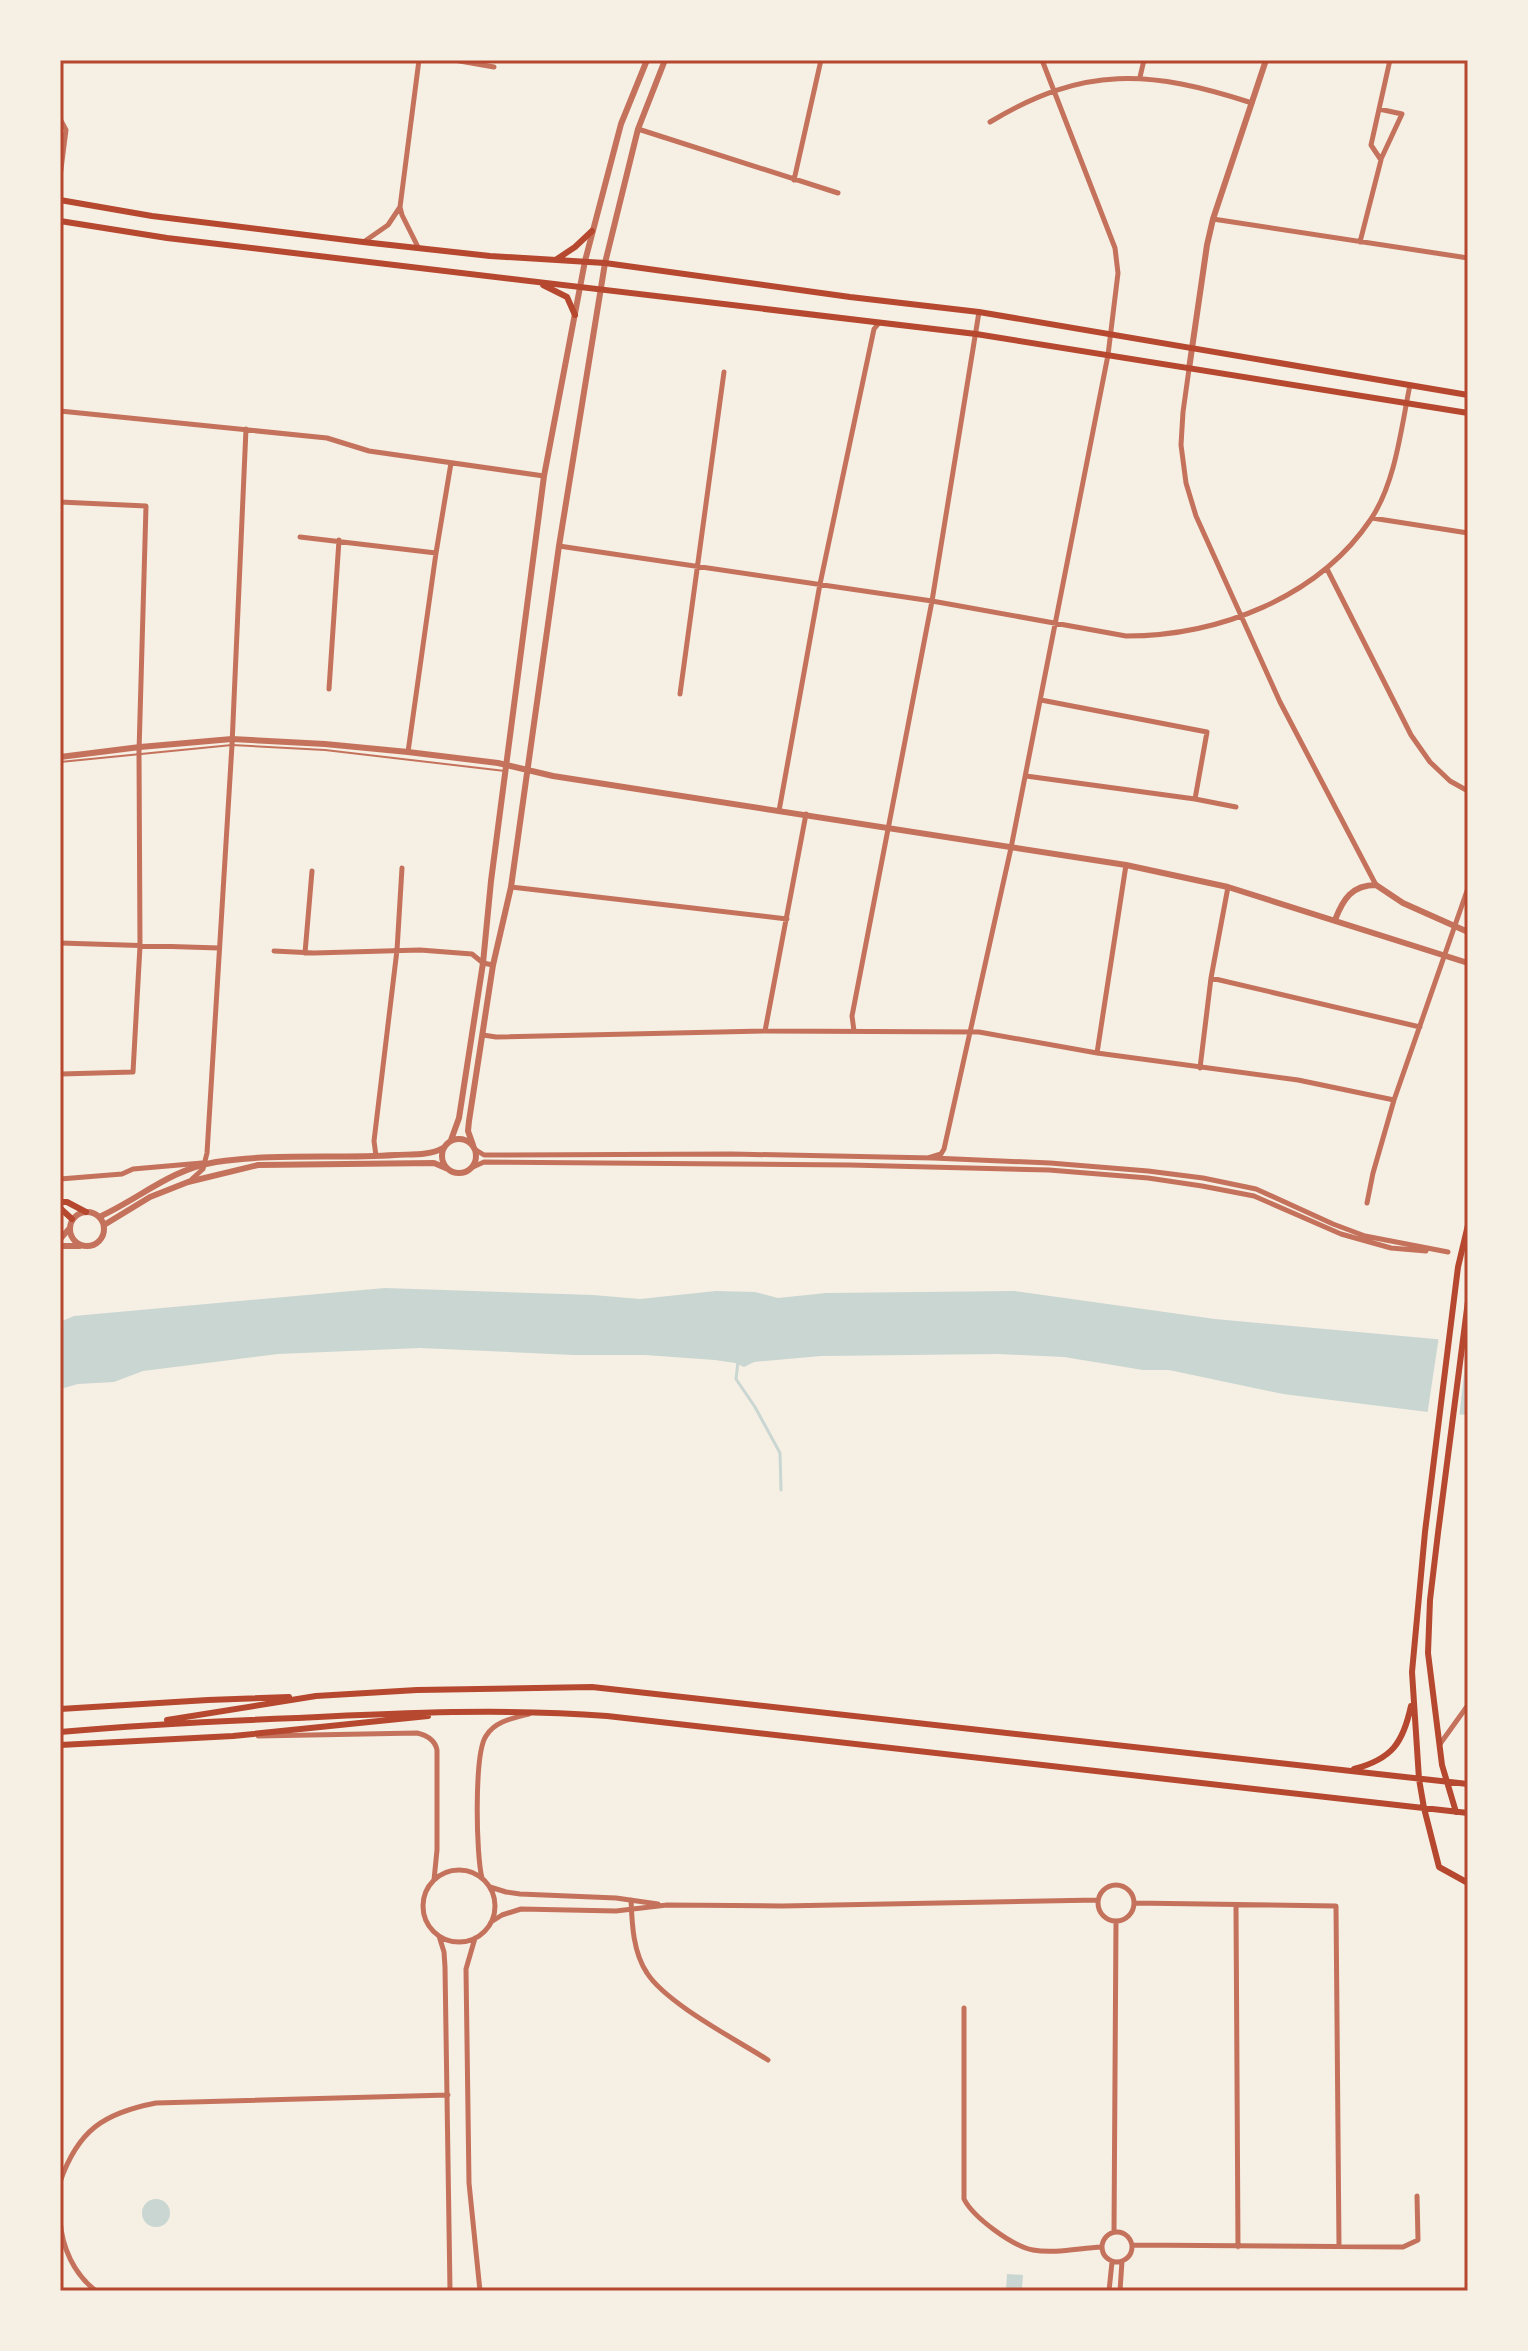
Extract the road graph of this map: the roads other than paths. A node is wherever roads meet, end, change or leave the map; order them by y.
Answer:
1 (419, 60) edge
2 (454, 60) edge
3 (647, 60) edge
4 (665, 60) edge
5 (821, 60) edge
6 (1042, 60) edge
7 (1144, 60) edge
8 (1266, 60) edge
9 (1390, 60) edge
10 (494, 67) dead end
11 (1140, 77) junction
12 (1054, 90) junction
13 (1252, 103) junction
14 (1379, 109) junction
15 (60, 119) edge
16 (990, 122) dead end
17 (638, 129) junction
18 (1381, 160) junction
19 (60, 177) edge
20 (794, 180) junction
21 (838, 193) dead end
22 (60, 200) edge
23 (400, 207) junction
24 (1213, 219) junction
25 (60, 221) edge
26 (592, 231) junction
27 (363, 242) junction
28 (1360, 242) junction
29 (418, 247) junction
30 (1468, 258) edge
31 (556, 259) junction
32 (585, 261) junction
33 (605, 263) junction
34 (532, 281) junction
35 (579, 286) junction
36 (602, 289) junction
37 (979, 312) junction
38 (575, 315) junction
39 (880, 323) junction
40 (1111, 333) junction
41 (976, 334) junction
42 (1193, 347) junction
43 (1108, 355) junction
44 (1189, 369) junction
45 (724, 372) dead end
46 (1410, 385) junction
47 (1468, 395) edge
48 (1406, 403) junction
49 (60, 411) edge
50 (1468, 413) edge
51 (246, 429) junction
52 (451, 463) junction
53 (544, 476) junction
54 (60, 502) edge
55 (1372, 518) junction
56 (1468, 533) edge
57 (300, 537) dead end
58 (339, 540) junction
59 (559, 546) junction
60 (436, 553) junction
61 (696, 565) junction
62 (1327, 569) junction
63 (820, 584) junction
64 (932, 601) junction
65 (1242, 615) junction
66 (1057, 623) junction
67 (329, 689) dead end
68 (680, 694) dead end
69 (1041, 700) junction
70 (232, 742) junction
71 (140, 750) junction
72 (408, 752) junction
73 (60, 759) edge
74 (507, 768) junction
75 (529, 770) junction
76 (1026, 776) junction
77 (1468, 791) edge
78 (1195, 799) junction
79 (1236, 807) dead end
80 (779, 811) junction
81 (806, 814) junction
82 (889, 828) junction
83 (1011, 848) junction
84 (1126, 865) junction
85 (402, 868) dead end
86 (312, 871) dead end
87 (1376, 885) junction
88 (511, 887) junction
89 (1228, 887) junction
90 (1468, 888) edge
91 (787, 919) junction
92 (1335, 920) junction
93 (1454, 927) junction
94 (1468, 932) edge
95 (60, 943) edge
96 (140, 946) junction
97 (219, 948) junction
98 (397, 950) junction
99 (274, 951) dead end
100 (305, 953) junction
101 (1445, 956) junction
102 (483, 963) junction
103 (1468, 963) edge
104 (493, 965) junction
105 (1211, 978) junction
106 (1420, 1027) junction
107 (765, 1031) junction
108 (854, 1031) junction
109 (969, 1031) junction
110 (483, 1035) junction
111 (60, 1046) edge
112 (1097, 1053) junction
113 (1200, 1068) junction
114 (61, 1074) edge
115 (1394, 1100) junction
116 (60, 1134) edge
117 (451, 1140) junction
118 (443, 1148) junction
119 (474, 1148) junction
120 (944, 1149) junction
121 (376, 1156) junction
122 (928, 1158) junction
123 (947, 1159) junction
124 (205, 1164) junction
125 (473, 1167) junction
126 (448, 1169) junction
127 (963, 1169) junction
128 (60, 1179) edge
129 (188, 1182) junction
130 (60, 1202) edge
131 (1367, 1203) dead end
132 (60, 1208) edge
133 (86, 1212) junction
134 (99, 1217) junction
135 (72, 1219) junction
136 (104, 1225) junction
137 (1468, 1225) edge
138 (69, 1229) junction
139 (60, 1239) edge
140 (60, 1246) edge
141 (81, 1246) junction
142 (1439, 1251) junction
143 (1448, 1252) dead end
144 (1468, 1301) edge
145 (316, 1696) junction
146 (1412, 1698) junction
147 (1468, 1705) edge
148 (60, 1709) edge
149 (487, 1711) junction
150 (541, 1711) junction
151 (136, 1725) junction
152 (64, 1731) edge
153 (233, 1736) junction
154 (1440, 1744) junction
155 (60, 1745) edge
156 (1350, 1771) junction
157 (1419, 1779) junction
158 (1446, 1781) junction
159 (1468, 1784) edge
160 (1424, 1808) junction
161 (1456, 1812) junction
162 (1468, 1813) edge
163 (483, 1879) junction
164 (434, 1880) junction
165 (1468, 1883) edge
166 (489, 1886) junction
167 (574, 1896) junction
168 (631, 1900) junction
169 (1098, 1900) junction
170 (1134, 1903) junction
171 (667, 1905) junction
172 (1236, 1906) junction
173 (631, 1909) junction
174 (574, 1910) junction
175 (1116, 1921) junction
176 (491, 1922) junction
177 (439, 1936) junction
178 (475, 1938) junction
179 (964, 2008) dead end
180 (768, 2060) dead end
181 (448, 2095) junction
182 (60, 2182) edge
183 (1417, 2196) dead end
184 (60, 2220) edge
185 (1114, 2231) junction
186 (1132, 2245) junction
187 (1339, 2246) junction
188 (1101, 2247) junction
189 (1238, 2247) junction
190 (1122, 2261) junction
191 (1112, 2262) junction
192 (96, 2291) edge
193 (450, 2291) edge
194 (480, 2291) edge
195 (1109, 2291) edge
196 (1120, 2291) edge

1 - 23 street
2 - 10 street
3 - 26 street
4 - 17 street
5 - 20 street
6 - 12 street
7 - 11 street
8 - 13 street
9 - 14 street
11 - 12 street
11 - 13 street
12 - 16 street
12 - 40 street
13 - 24 street
14 - 18 street
14 - 18 street
15 - 19 street
17 - 20 street
17 - 33 street
18 - 28 street
20 - 21 street
22 - 27 main road
23 - 27 street
23 - 29 street
24 - 28 street
24 - 42 street
25 - 34 main road
26 - 31 main road
26 - 32 street
27 - 29 main road
28 - 30 street
29 - 31 main road
31 - 32 main road
32 - 33 main road
32 - 35 street
33 - 36 street
33 - 37 main road
34 - 35 main road
34 - 38 main road
35 - 36 main road
35 - 38 street
36 - 39 main road
36 - 59 street
37 - 40 main road
37 - 41 street
38 - 53 street
39 - 41 main road
39 - 63 street
40 - 42 main road
40 - 43 street
41 - 43 main road
41 - 64 street
42 - 44 street
42 - 46 main road
43 - 44 main road
43 - 66 street
44 - 48 main road
44 - 65 street
45 - 61 street
46 - 47 main road
46 - 48 street
48 - 50 main road
48 - 55 street
49 - 51 street
51 - 52 street
51 - 70 street
52 - 53 street
52 - 60 street
53 - 74 street
54 - 71 street
55 - 56 street
55 - 62 street
57 - 58 street
58 - 60 street
58 - 67 street
59 - 61 street
59 - 75 street
60 - 72 street
61 - 63 street
61 - 68 street
62 - 65 street
62 - 77 street
63 - 64 street
63 - 80 street
64 - 66 street
64 - 82 street
65 - 66 street
65 - 87 street
66 - 69 street
69 - 76 street
69 - 78 street
70 - 71 street
70 - 72 street
70 - 74 lane
70 - 97 street
71 - 73 street
71 - 96 street
72 - 74 street
74 - 75 street
74 - 102 street
75 - 80 street
75 - 88 street
76 - 78 street
76 - 83 street
78 - 79 street
80 - 81 street
81 - 82 street
81 - 91 street
82 - 83 street
82 - 108 street
83 - 84 street
83 - 109 street
84 - 89 street
84 - 112 street
85 - 98 street
86 - 100 street
87 - 92 street
87 - 93 street
88 - 91 street
88 - 104 street
89 - 92 street
89 - 105 street
90 - 93 street
91 - 107 street
92 - 101 street
93 - 94 street
93 - 101 street
95 - 96 street
96 - 97 street
96 - 114 street
97 - 124 street
98 - 100 street
98 - 102 street
98 - 121 street
99 - 100 street
101 - 103 street
101 - 106 street
102 - 104 street
102 - 117 street
104 - 110 street
105 - 106 street
105 - 113 street
106 - 115 street
107 - 108 street
107 - 110 street
108 - 109 street
109 - 112 street
109 - 120 street
110 - 119 street
111 - 114 street
112 - 113 street
113 - 115 street
114 - 116 street
115 - 131 street
117 - 118 street
117 - 119 street
118 - 121 street
118 - 126 street
119 - 122 street
119 - 125 street
120 - 122 street
120 - 123 street
121 - 124 street
122 - 123 street
123 - 127 street
123 - 142 street
124 - 128 street
124 - 129 street
124 - 134 street
125 - 126 street
125 - 127 street
126 - 129 street
127 - 142 street
129 - 136 street
130 - 133 main road
132 - 135 main road
133 - 134 street
133 - 135 street
134 - 136 street
135 - 138 street
136 - 141 street
137 - 146 main road
138 - 139 street
138 - 141 street
140 - 141 street
142 - 143 street
144 - 154 main road
145 - 148 main road
145 - 151 main road
145 - 156 main road
146 - 156 main road
146 - 157 main road
147 - 154 street
149 - 150 main road
149 - 151 main road
149 - 153 main road
150 - 160 main road
150 - 163 street
151 - 152 main road
153 - 155 main road
153 - 164 street
154 - 158 main road
156 - 157 main road
157 - 158 main road
157 - 160 main road
158 - 159 main road
158 - 161 main road
160 - 161 main road
160 - 165 main road
161 - 162 main road
163 - 164 street
163 - 166 street
164 - 177 street
166 - 167 street
166 - 176 street
167 - 168 street
167 - 174 street
168 - 171 street
168 - 173 street
169 - 170 street
169 - 171 street
169 - 175 street
170 - 172 street
170 - 175 street
171 - 173 street
172 - 187 street
172 - 189 street
173 - 174 street
173 - 180 street
174 - 176 street
175 - 185 street
176 - 178 street
177 - 178 street
177 - 181 street
178 - 194 street
179 - 188 street
181 - 182 street
181 - 193 street
183 - 187 street
184 - 192 street
185 - 186 street
185 - 188 street
186 - 189 street
186 - 190 street
187 - 189 street
188 - 191 street
190 - 191 street
190 - 196 street
191 - 195 street

